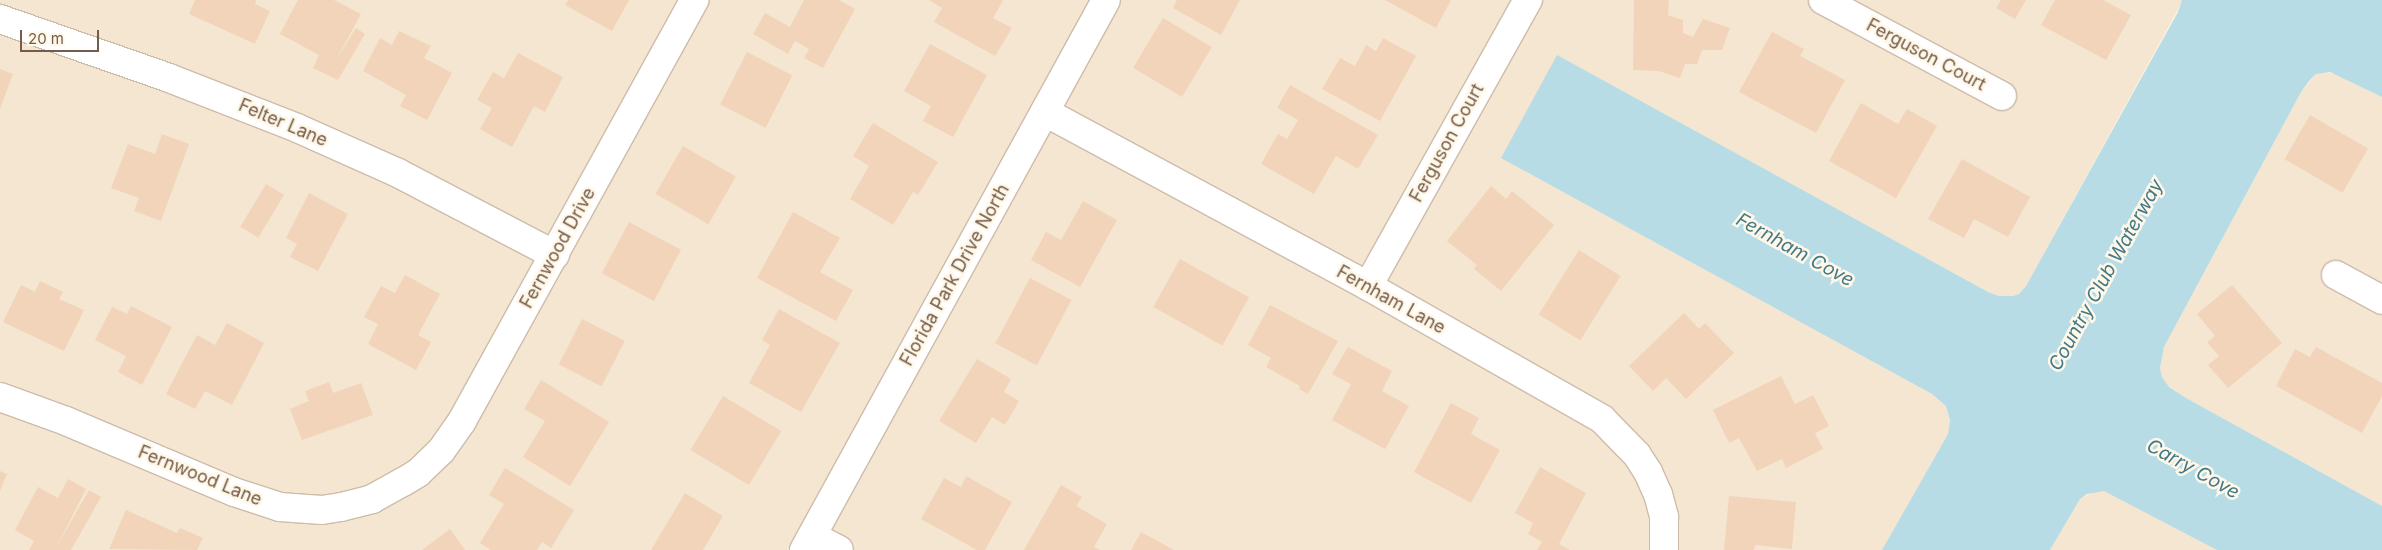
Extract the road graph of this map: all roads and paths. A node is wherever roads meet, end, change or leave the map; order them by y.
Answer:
1 (694, 0) edge
2 (1106, 0) edge
3 (1528, 0) edge
4 (1823, 0) edge
5 (0, 19) edge
6 (2002, 96) dead end
7 (1045, 112) junction
8 (555, 254) junction
9 (2336, 274) dead end
10 (1368, 286) junction
11 (2382, 300) edge
12 (0, 397) edge
13 (403, 482) joint
14 (808, 543) edge
15 (838, 550) edge
16 (1664, 550) edge

1 - 8 street, Fernwood Drive
2 - 7 street, Florida Park Drive North
3 - 10 street, Ferguson Court
4 - 6 street, Ferguson Court
5 - 8 street, Felter Lane
7 - 10 street, Fernham Lane
7 - 14 street, Florida Park Drive North
8 - 13 street, Fernwood Drive
9 - 11 street
10 - 16 street, Fernham Lane
12 - 13 street, Fernwood Lane
14 - 15 street

